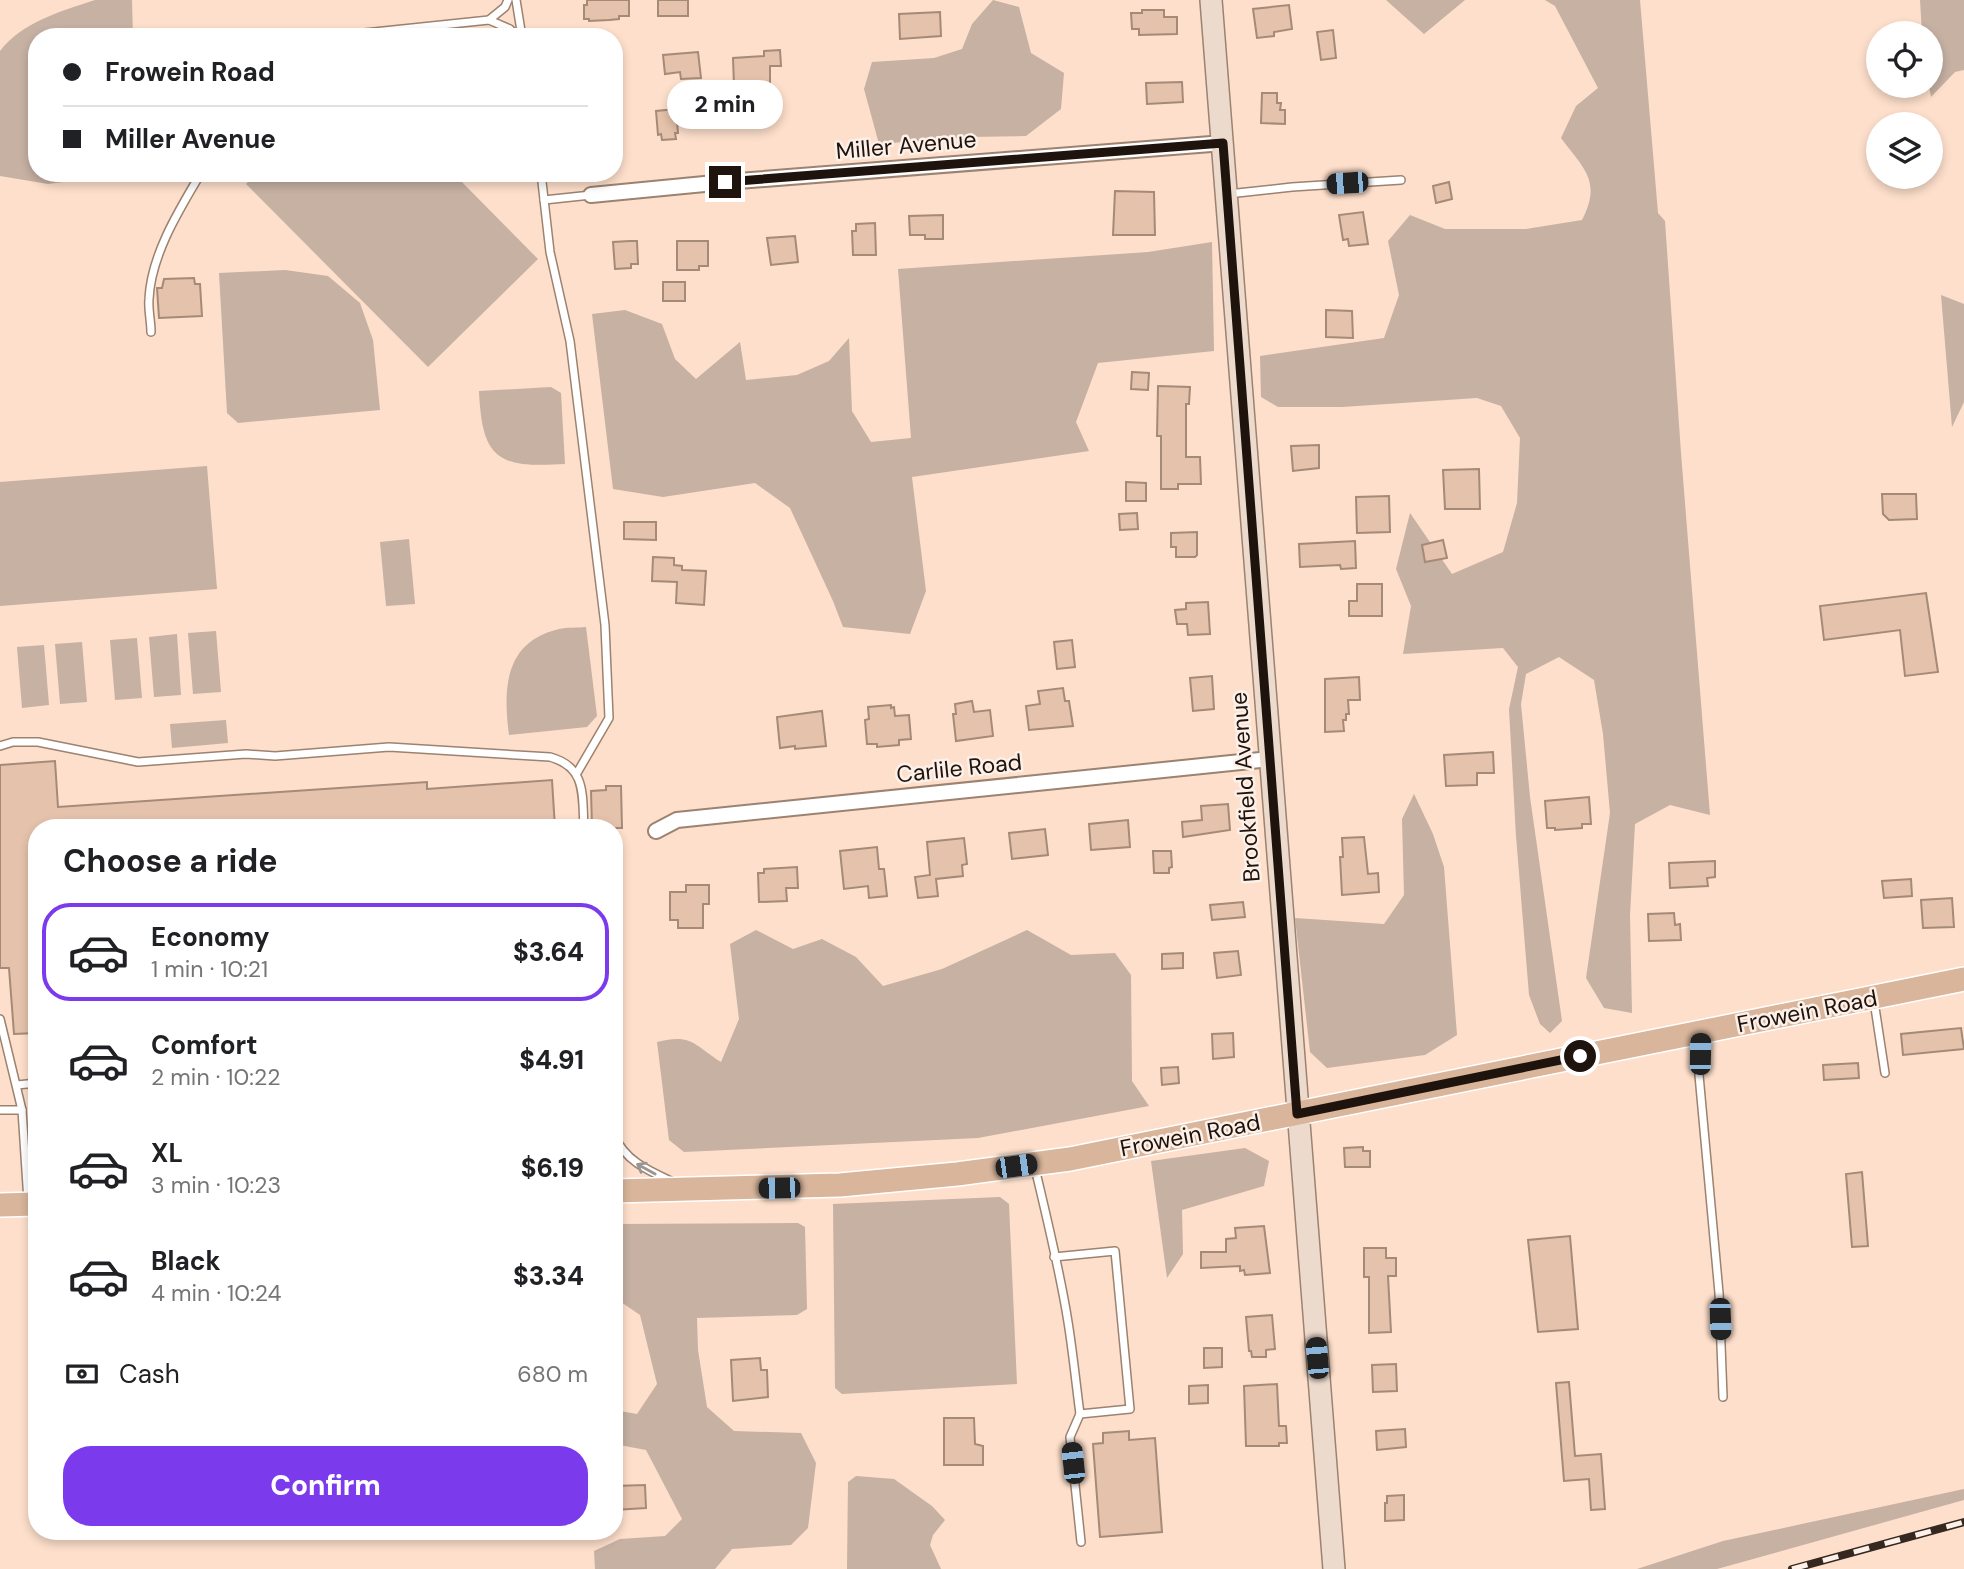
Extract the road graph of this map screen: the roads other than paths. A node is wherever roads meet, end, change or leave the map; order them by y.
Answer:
1 (508, 0) edge
2 (516, 0) edge
3 (1211, 0) edge
4 (489, 20) junction
5 (412, 28) edge
6 (508, 28) edge
7 (521, 28) edge
8 (1223, 143) junction
9 (1401, 180) dead end
10 (196, 182) edge
11 (542, 182) edge
12 (592, 195) joint
13 (1227, 195) junction
14 (544, 200) junction
15 (151, 332) dead end
16 (0, 746) edge
17 (1270, 759) junction
18 (577, 774) junction
19 (583, 819) edge
20 (656, 831) dead end
21 (1964, 979) edge
22 (1873, 997) junction
23 (0, 1019) edge
24 (1700, 1032) junction
25 (1885, 1073) dead end
26 (28, 1084) edge
27 (18, 1085) junction
28 (0, 1110) edge
29 (22, 1110) junction
30 (1297, 1114) junction
31 (623, 1151) edge
32 (1035, 1164) junction
33 (28, 1166) edge
34 (690, 1190) junction
35 (623, 1191) edge
36 (28, 1204) edge
37 (0, 1205) edge
38 (1054, 1256) junction
39 (1723, 1397) dead end
40 (1080, 1414) junction
41 (1081, 1542) dead end
42 (1334, 1569) edge

1 - 4 lane
2 - 7 lane
3 - 8 main road, Brookfield Avenue
4 - 5 lane
4 - 6 lane
8 - 12 street, Miller Avenue
8 - 13 main road, Brookfield Avenue
9 - 13 lane
10 - 15 lane
11 - 14 lane
12 - 14 lane
13 - 17 main road, Brookfield Avenue
14 - 18 lane
16 - 18 lane
17 - 20 street, Carlile Road
17 - 30 main road, Brookfield Avenue
18 - 19 lane
21 - 22 main road, Frowein Road
22 - 24 main road, Frowein Road
22 - 25 lane
23 - 27 lane
24 - 30 main road, Frowein Road
24 - 39 lane
26 - 27 lane
27 - 29 lane
28 - 29 lane
29 - 33 lane
30 - 32 main road, Frowein Road
30 - 42 main road, Brookfield Avenue
34 -> 31 lane
32 - 34 main road, Frowein Road
32 - 38 lane
34 - 35 main road, Frowein Road
36 - 37 main road
38 - 40 lane
38 - 40 lane
40 - 41 lane

